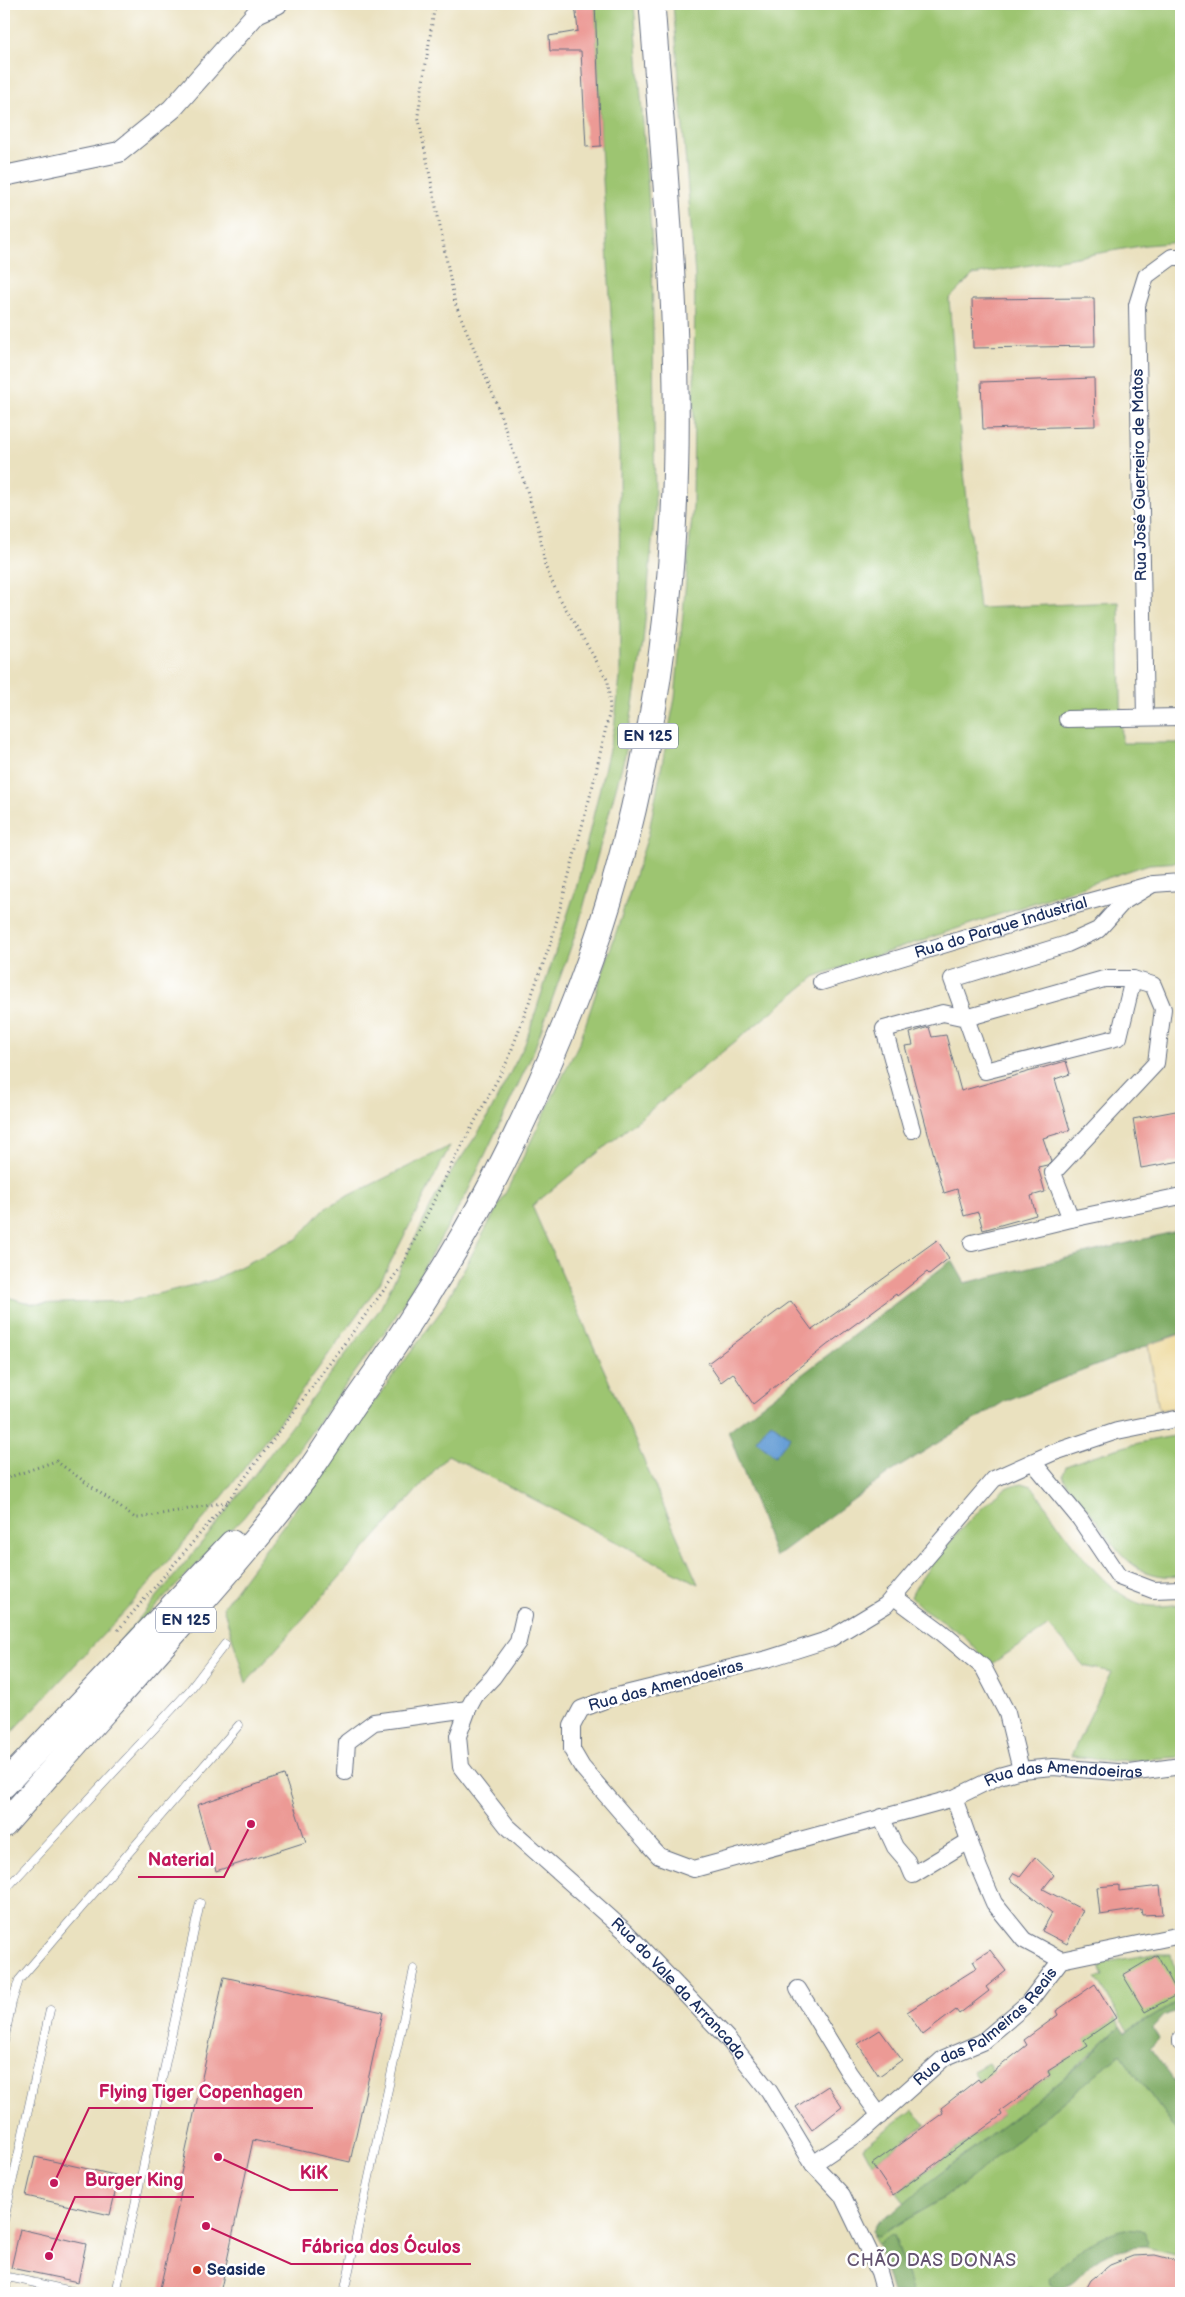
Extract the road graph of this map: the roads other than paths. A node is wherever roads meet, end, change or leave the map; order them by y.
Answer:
1 (277, 4) edge
2 (652, 4) edge
3 (4, 176) edge
4 (1181, 257) edge
5 (1181, 717) edge
6 (1145, 718) junction
7 (1067, 719) dead end
8 (1181, 882) edge
9 (1152, 884) junction
10 (1133, 979) junction
11 (822, 982) dead end
12 (966, 1018) junction
13 (912, 1130) dead end
14 (1181, 1196) edge
15 (1071, 1219) junction
16 (972, 1243) dead end
17 (1181, 1418) edge
18 (1033, 1462) junction
19 (301, 1475) junction
20 (1181, 1589) edge
21 (893, 1596) junction
22 (524, 1616) dead end
23 (225, 1644) dead end
24 (468, 1709) junction
25 (239, 1725) dead end
26 (1181, 1766) edge
27 (1021, 1770) junction
28 (345, 1772) dead end
29 (4, 1785) edge
30 (954, 1798) junction
31 (4, 1806) edge
32 (881, 1818) junction
33 (4, 1824) edge
34 (969, 1840) junction
35 (4, 1842) edge
36 (4, 1891) edge
37 (200, 1903) dead end
38 (1181, 1936) edge
39 (1061, 1960) junction
40 (414, 1969) dead end
41 (798, 1989) dead end
42 (50, 2010) dead end
43 (1181, 2039) edge
44 (4, 2041) edge
45 (1181, 2043) edge
46 (880, 2116) junction
47 (813, 2164) junction
48 (4, 2220) edge
49 (5, 2293) edge
50 (81, 2293) edge
51 (116, 2293) edge
52 (344, 2293) edge
53 (884, 2293) edge

1 - 3 street
2 - 19 main road, EN 125
4 - 6 street, Rua José Guerreiro de Matos
5 - 6 street
6 - 7 street
8 - 9 street, Rua do Parque Industrial
9 - 11 street, Rua do Parque Industrial
9 - 12 street
10 - 12 street
10 - 12 street
10 - 15 street
12 - 13 street
14 - 15 street
15 - 16 street
17 - 18 street, Rua das Amendoeiras
18 - 20 street
18 - 21 street, Rua das Amendoeiras
19 - 29 main road
19 - 31 main road, EN 125
19 - 33 main road, EN 125
19 - 35 main road
21 - 27 street
21 - 32 street, Rua das Amendoeiras
22 - 24 street, Rua do Vale da Arrancada
23 - 36 lane
24 - 28 street
24 - 47 street, Rua do Vale da Arrancada
25 - 44 lane
26 - 27 street, Rua das Amendoeiras
27 - 30 street, Rua das Amendoeiras
30 - 32 street, Rua das Amendoeiras
30 - 34 street
32 - 34 street
34 - 39 street
37 - 51 lane
38 - 39 street, Rua das Palmeiras Reais
39 - 46 street, Rua das Palmeiras Reais
40 - 52 lane
41 - 46 street
42 - 48 lane
43 - 45 street
46 - 47 street, Rua das Palmeiras Reais
47 - 53 street, Rua do Vale da Arrancada
49 - 50 lane

